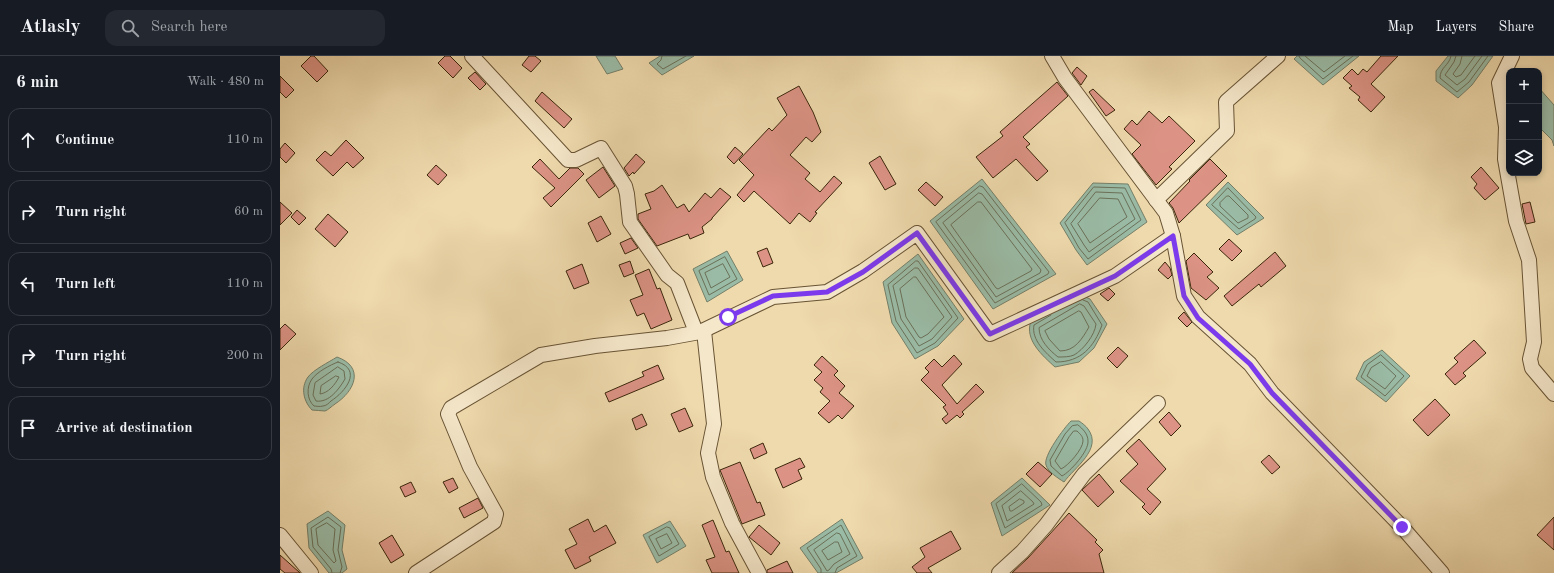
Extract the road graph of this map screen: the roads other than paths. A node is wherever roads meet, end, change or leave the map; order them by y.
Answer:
1 (472, 56) edge
2 (1052, 56) edge
3 (1278, 56) edge
4 (1512, 56) edge
5 (1156, 200) junction
6 (1173, 236) junction
7 (700, 331) junction
8 (1554, 394) edge
9 (1158, 403) dead end
10 (280, 535) edge
11 (311, 573) edge
12 (416, 573) edge
13 (759, 573) edge
14 (999, 573) edge
15 (1442, 573) edge

1 - 7 street
2 - 5 street
3 - 5 street
4 - 8 street
5 - 6 street
6 - 7 street
6 - 15 street
7 - 12 street
7 - 13 street
9 - 14 street
10 - 11 street

